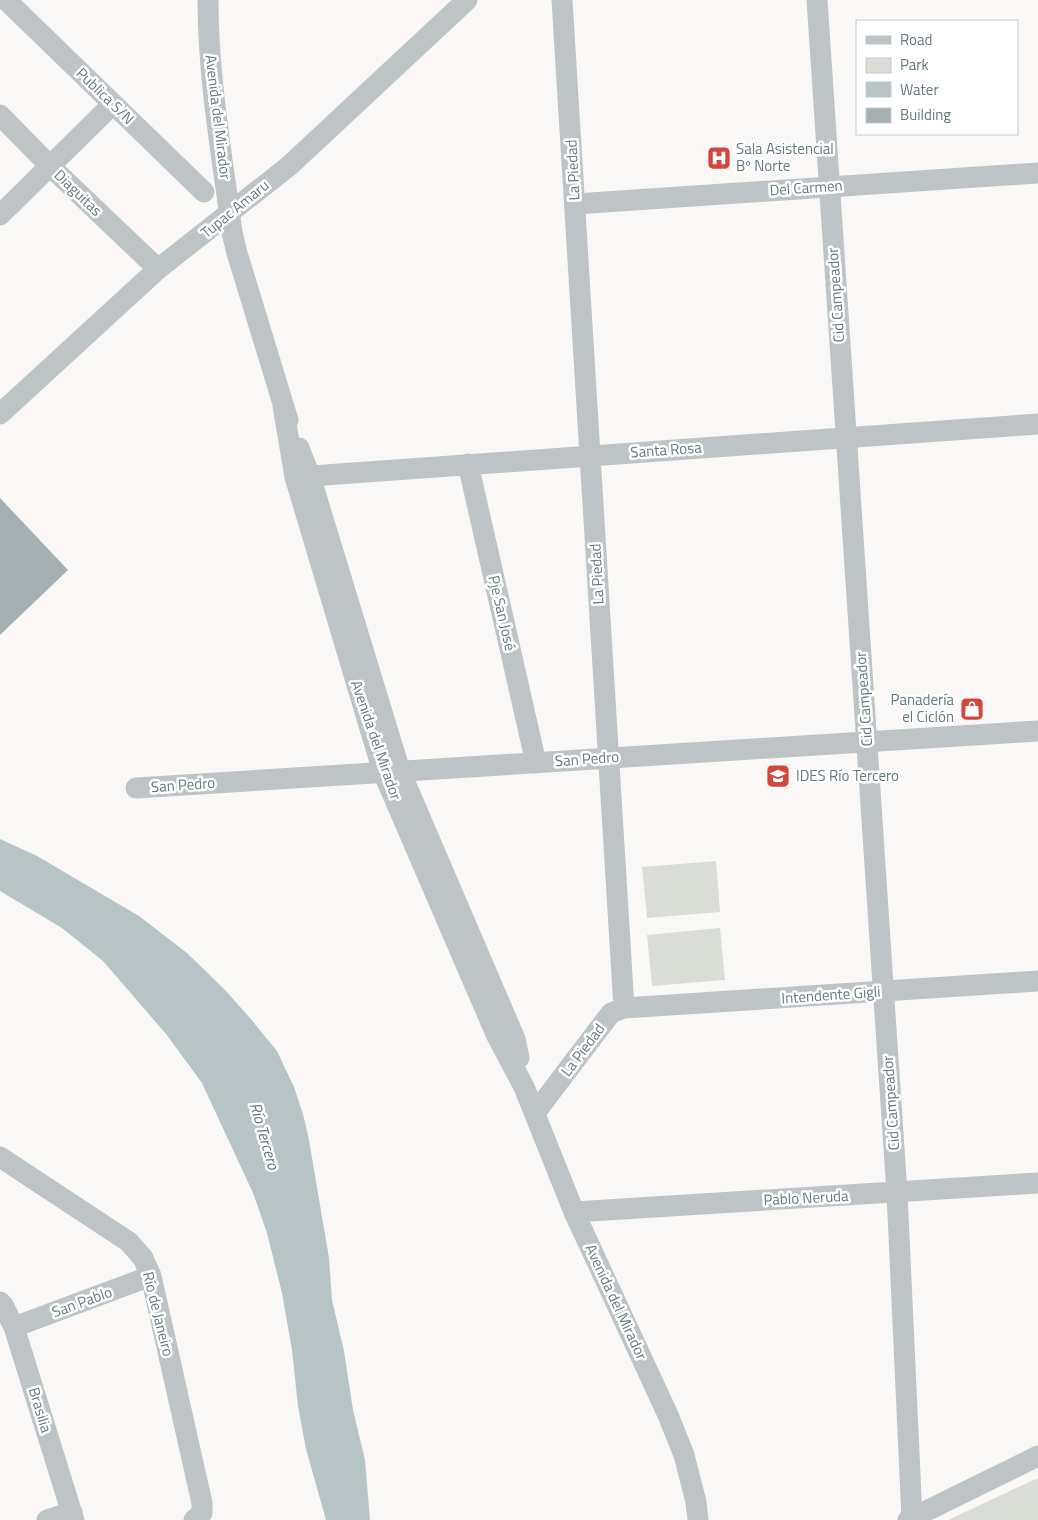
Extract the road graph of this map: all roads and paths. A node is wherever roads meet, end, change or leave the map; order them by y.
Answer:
1 (208, 0) edge
2 (466, 0) edge
3 (562, 0) edge
4 (817, 0) edge
5 (6, 8) edge
6 (113, 104) junction
7 (0, 115) edge
8 (50, 166) junction
9 (1038, 173) edge
10 (829, 187) junction
11 (204, 192) dead end
12 (575, 204) junction
13 (230, 214) junction
14 (0, 215) edge
15 (158, 269) junction
16 (0, 414) edge
17 (1038, 424) edge
18 (846, 438) junction
19 (590, 455) junction
20 (468, 464) junction
21 (302, 477) junction
22 (1038, 730) edge
23 (866, 741) junction
24 (608, 758) junction
25 (536, 762) junction
26 (392, 771) junction
27 (136, 788) dead end
28 (1038, 981) edge
29 (883, 991) junction
30 (624, 1008) junction
31 (535, 1114) junction
32 (0, 1157) edge
33 (1038, 1183) edge
34 (897, 1192) junction
35 (574, 1212) junction
36 (151, 1276) junction
37 (0, 1302) edge
38 (14, 1327) junction
39 (1038, 1456) edge
40 (73, 1516) edge
41 (198, 1516) edge
42 (910, 1519) edge
43 (47, 1520) edge
44 (698, 1520) edge

1 - 13 street, Avenida del Mirador
2 - 13 street, Tupac Amaru
3 - 12 street, La Piedad
4 - 10 street, Cid Campeador
5 - 6 street, Publica S/N
6 - 8 street
6 - 11 street, Publica S/N
7 - 8 street, Diaguitas
8 - 14 street
8 - 15 street, Diaguitas
9 - 10 street, Del Carmen
10 - 12 street, Del Carmen
10 - 18 street, Cid Campeador
12 - 19 street, La Piedad
13 - 15 street, Tupac Amaru
13 - 21 street, Avenida del Mirador
15 - 16 street, Tupac Amaru
17 - 18 street, Santa Rosa
18 - 19 street, Santa Rosa
18 - 23 street, Cid Campeador
19 - 20 street, Santa Rosa
19 - 24 street, La Piedad
20 - 21 street, Santa Rosa
20 - 25 street, Pje San José
21 - 26 street, Avenida del Mirador
22 - 23 street, San Pedro
23 - 24 street, San Pedro
23 - 29 street, Cid Campeador
24 - 25 street, San Pedro
24 - 30 street, La Piedad
25 - 26 street, San Pedro
26 - 27 street, San Pedro
26 - 31 street, Avenida del Mirador
28 - 29 street, Intendente Gigli
29 - 30 street, Intendente Gigli
29 - 34 street, Cid Campeador
30 - 31 street, La Piedad
31 - 35 street, Avenida del Mirador
32 - 36 street, Río de Janeiro
33 - 34 street, Pablo Neruda
34 - 35 street, Pablo Neruda
34 - 42 street, Cid Campeador
35 - 44 street, Avenida del Mirador
36 - 38 street, San Pablo
36 - 41 street, Río de Janeiro
37 - 38 street, Brasilia
38 - 40 street, Brasilia
39 - 42 street
40 - 43 street

